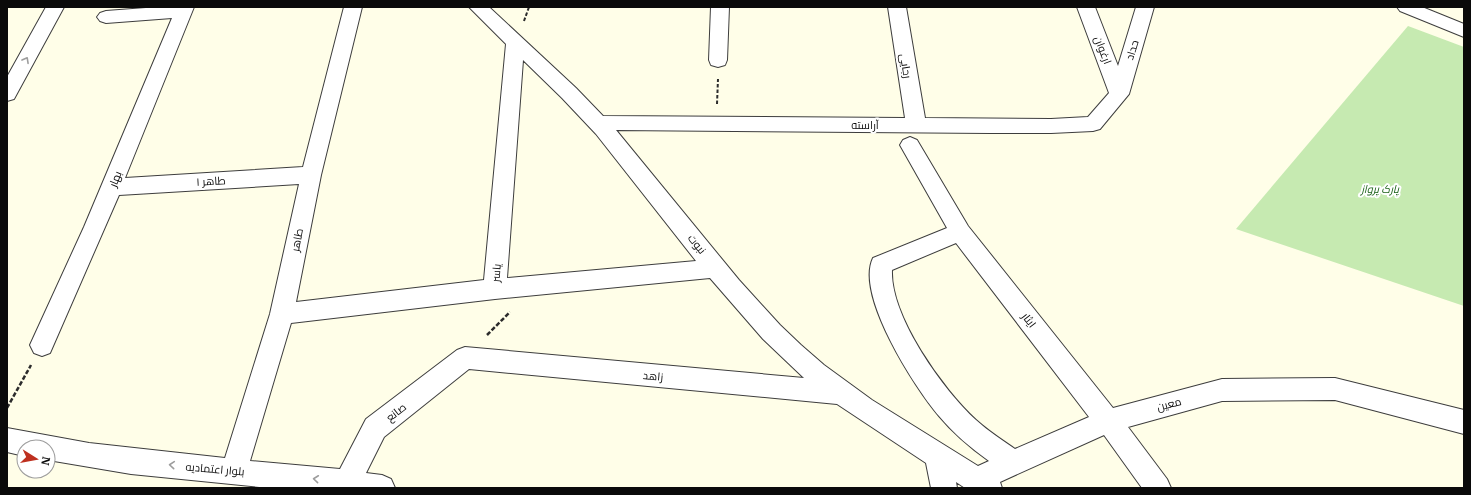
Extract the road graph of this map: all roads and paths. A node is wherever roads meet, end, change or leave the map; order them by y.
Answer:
1 (56, 7) edge
2 (353, 7) edge
3 (478, 7) edge
4 (720, 7) edge
5 (897, 7) edge
6 (1086, 7) edge
7 (1145, 7) edge
8 (1415, 8) edge
9 (185, 9) edge
10 (106, 17) dead end
11 (1464, 31) edge
12 (515, 44) junction
13 (718, 60) joint
14 (7, 94) edge
15 (1119, 94) junction
16 (598, 123) junction
17 (716, 123) junction
18 (913, 135) junction
19 (310, 175) junction
20 (112, 187) junction
21 (960, 232) junction
22 (717, 268) junction
23 (535, 286) junction
24 (495, 289) junction
25 (282, 314) junction
26 (42, 346) joint
27 (465, 358) junction
28 (841, 393) junction
29 (7, 408) edge
30 (1108, 421) junction
31 (1464, 422) edge
32 (56, 449) edge
33 (938, 457) junction
34 (1014, 463) junction
35 (234, 471) junction
36 (347, 483) junction
37 (982, 484) edge
38 (382, 488) edge
39 (944, 488) edge
40 (1158, 488) edge

14 -> 1 street
2 - 19 street, طاهر
3 - 12 street, نبوت
4 - 13 street
5 - 18 street, رجایی
6 - 15 street, ارغوان
7 - 15 street, حداد
8 - 11 street
9 - 10 street, بهار
9 - 20 street, بهار
12 - 16 street, نبوت
12 - 24 street, یاسر
13 - 17 path
15 - 18 street, آراسته
16 - 17 street, آراسته
16 - 22 street, نبوت
17 - 18 street, آراسته
18 - 21 street, ایثار
19 - 20 street, طاهر ۱
19 - 25 street, طاهر
20 - 26 street, بهار
21 - 30 street, ایثار
21 - 34 street
22 - 23 street
22 - 28 street, نبوت
23 - 24 street
23 - 27 path
24 - 25 street, یاسر
25 - 35 street, طاهر
26 - 29 path
27 - 28 street, زاهد
27 - 36 street, صانع
28 - 33 street, نبوت
30 - 31 street, معین
30 - 34 street, معین
30 - 40 street, ایثار
35 -> 32 street, بلوار اعتمادیه
33 - 37 street, نبوت
33 - 39 street
34 - 37 street, معین
36 -> 35 street, بلوار اعتمادیه
36 - 38 street, بلوار اعتمادیه

